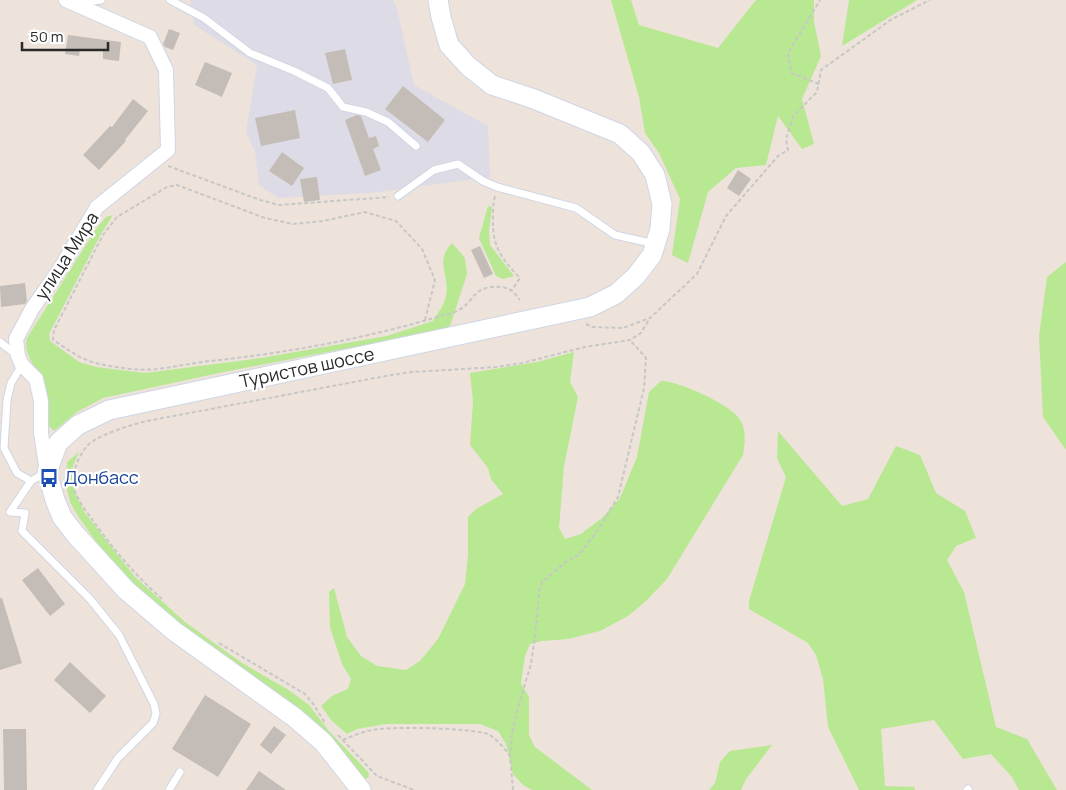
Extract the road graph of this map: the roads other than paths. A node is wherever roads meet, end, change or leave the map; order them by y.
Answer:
1 (100, 0) edge
2 (170, 0) edge
3 (438, 0) edge
4 (70, 2) edge
5 (416, 146) dead end
6 (398, 196) road end
7 (655, 244) junction
8 (0, 342) edge
9 (20, 361) junction
10 (41, 433) junction
11 (66, 434) junction
12 (2, 446) edge
13 (39, 476) junction
14 (180, 772) dead end
15 (97, 790) edge
16 (169, 790) edge
17 (361, 790) edge

1 - 4 lane
2 - 5 lane
3 - 7 main road, Туристов шоссе
4 - 9 street, улица Мира
6 - 7 lane
7 - 11 main road, Туристов шоссе
8 - 9 lane
9 - 10 street
9 - 12 lane
10 - 11 lane
10 - 13 street
11 - 13 main road, Туристов шоссе
12 - 13 lane
13 - 15 lane
13 - 17 main road
14 - 16 lane

